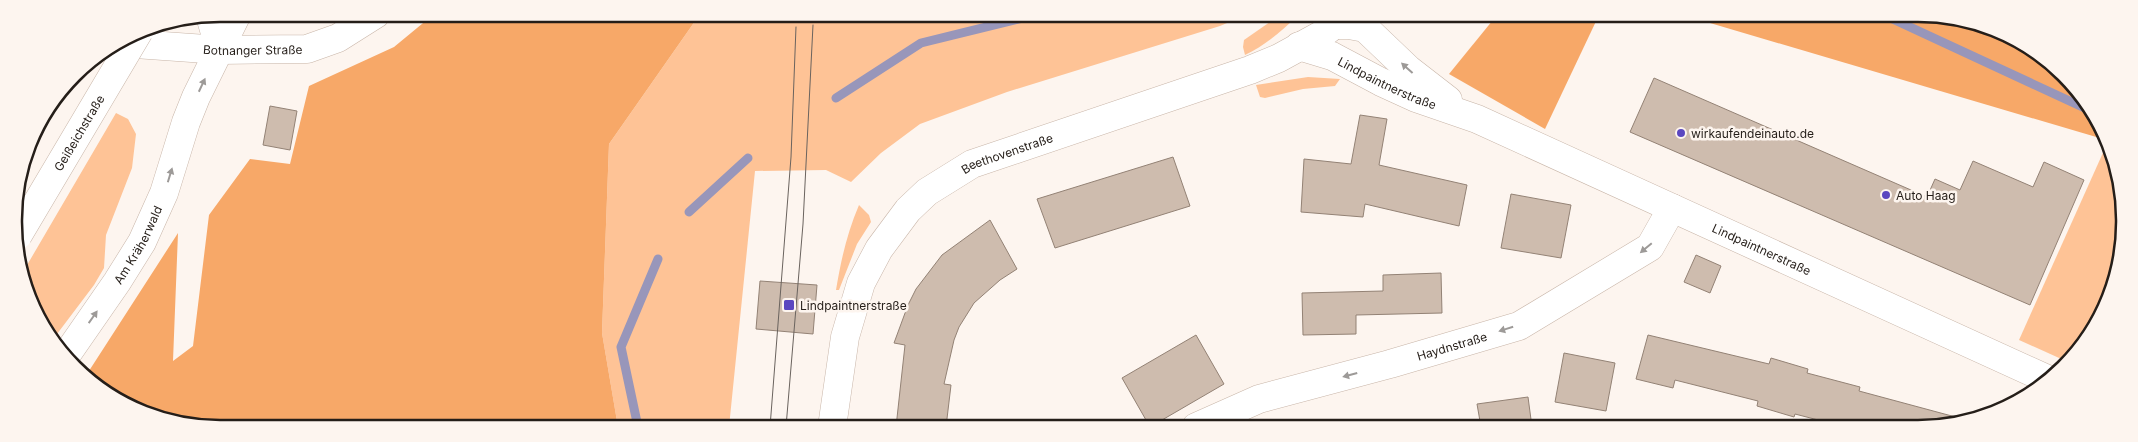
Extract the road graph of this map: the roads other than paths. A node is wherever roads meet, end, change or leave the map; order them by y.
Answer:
1 (233, 22) edge
2 (363, 22) edge
3 (1345, 22) edge
4 (1351, 22) edge
5 (212, 23) edge
6 (196, 24) edge
7 (149, 36) edge
8 (142, 39) edge
9 (1298, 46) junction
10 (188, 48) junction
11 (220, 50) junction
12 (1477, 119) junction
13 (1672, 208) junction
14 (23, 228) edge
15 (70, 349) edge
16 (2040, 377) edge
17 (833, 420) edge
18 (1212, 420) edge

1 - 11 main road
2 - 11 main road, Botnanger Straße
3 - 9 main road, Beethovenstraße
12 -> 4 main road, Lindpaintnerstraße
5 - 11 main road
6 - 10 main road
7 - 10 main road, Botnanger Straße
8 - 14 main road, Geißeichstraße, bridge
9 - 12 main road, Lindpaintnerstraße
9 - 17 main road, Beethovenstraße
10 - 11 main road, Botnanger Straße
15 -> 11 main road, Am Kräherwald
12 - 13 main road, Lindpaintnerstraße
13 - 16 main road, Lindpaintnerstraße
13 -> 18 main road, Haydnstraße

